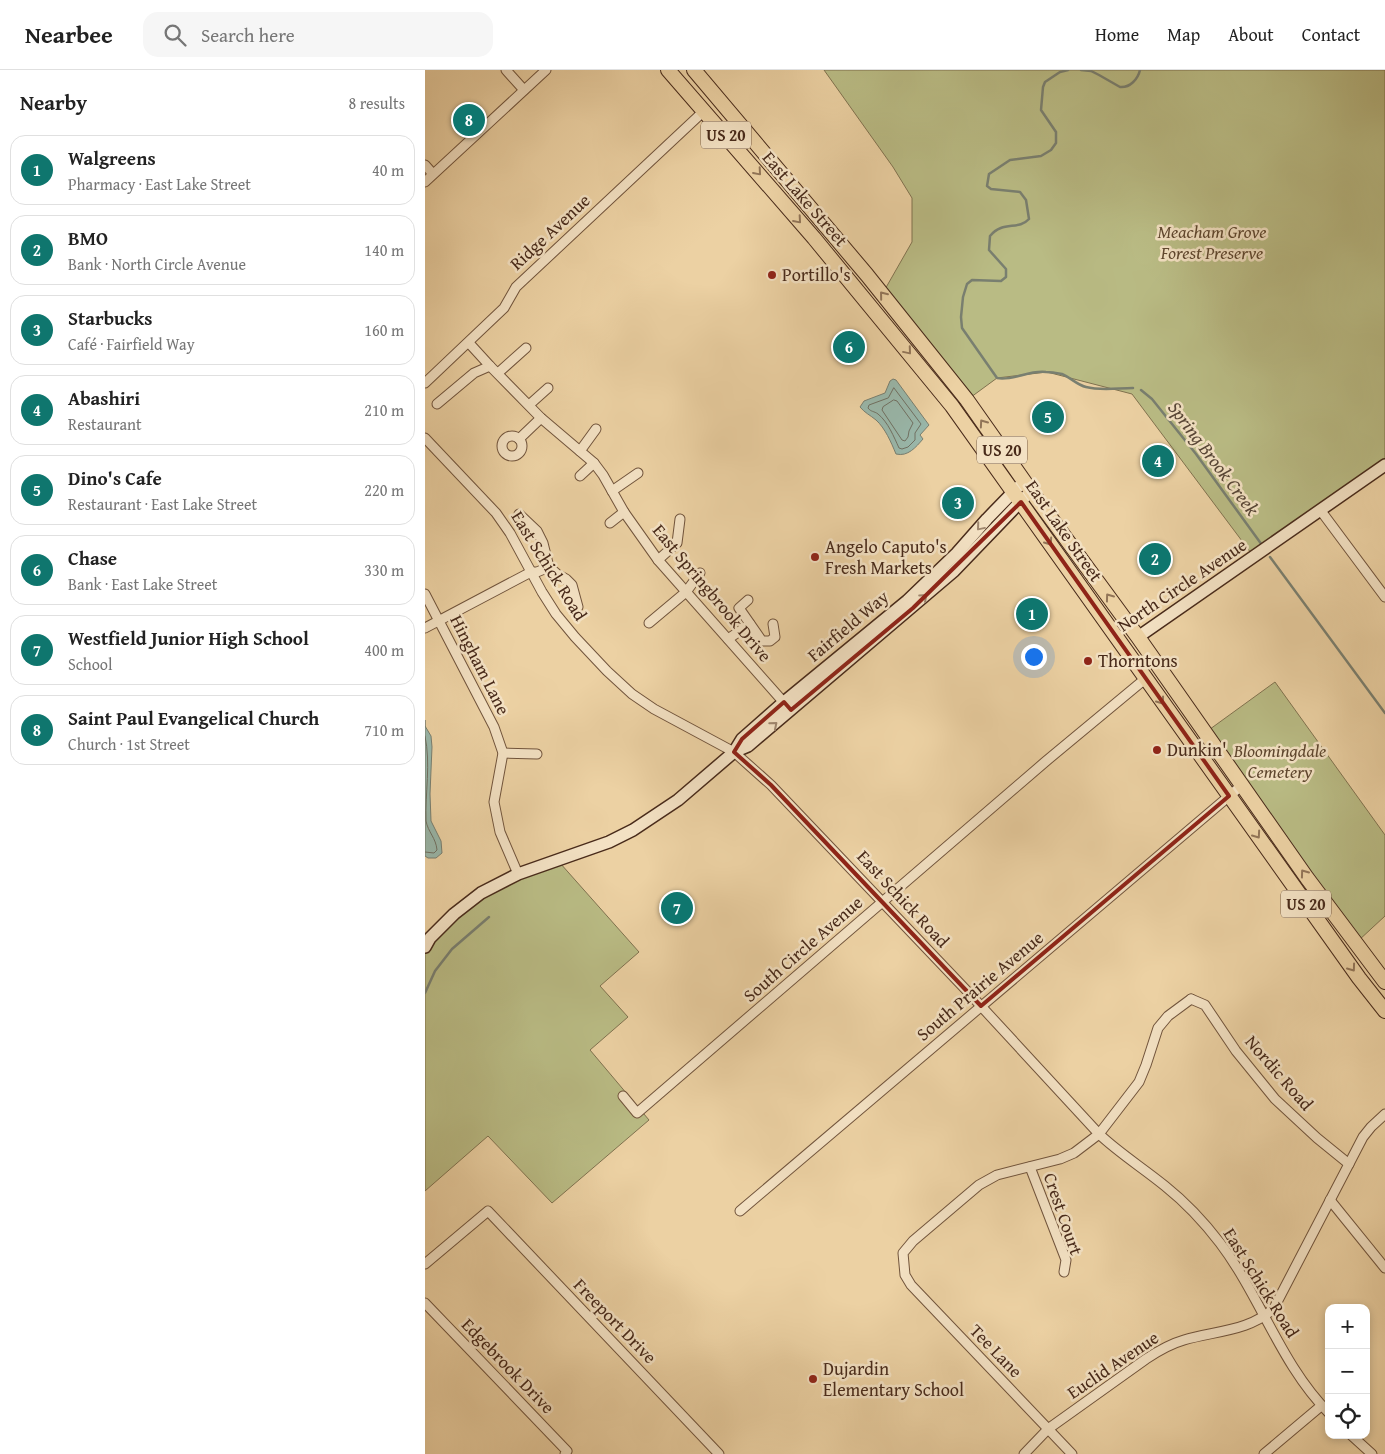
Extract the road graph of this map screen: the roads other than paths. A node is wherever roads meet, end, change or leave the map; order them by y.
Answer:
1 (506, 70) edge
2 (546, 70) edge
3 (668, 70) edge
4 (694, 70) edge
5 (524, 90) junction
6 (705, 110) junction
7 (733, 117) junction
8 (425, 165) edge
9 (433, 174) junction
10 (425, 182) edge
11 (469, 343) junction
12 (526, 348) dead end
13 (489, 366) junction
14 (498, 374) junction
15 (425, 383) edge
16 (548, 388) dead end
17 (437, 404) dead end
18 (529, 405) junction
19 (541, 418) junction
20 (597, 429) dead end
21 (425, 438) edge
22 (519, 439) dead end
23 (581, 452) junction
24 (594, 463) junction
25 (1385, 466) edge
26 (637, 473) dead end
27 (579, 476) dead end
28 (1027, 486) junction
29 (613, 491) junction
30 (1017, 497) junction
31 (1321, 511) junction
32 (624, 512) junction
33 (519, 514) dead end
34 (680, 519) dead end
35 (610, 523) dead end
36 (658, 560) junction
37 (549, 567) junction
38 (531, 572) junction
39 (699, 573) dead end
40 (686, 592) junction
41 (425, 594) edge
42 (1385, 597) edge
43 (747, 600) dead end
44 (578, 608) dead end
45 (440, 620) junction
46 (649, 623) dead end
47 (750, 624) junction
48 (773, 624) dead end
49 (425, 628) edge
50 (1138, 637) junction
51 (728, 639) junction
52 (1122, 647) junction
53 (1145, 679) junction
54 (788, 706) junction
55 (734, 752) junction
56 (503, 753) junction
57 (537, 754) dead end
58 (1241, 786) junction
59 (1229, 796) junction
60 (518, 874) junction
61 (883, 902) junction
62 (427, 940) edge
63 (1385, 982) edge
64 (981, 1006) junction
65 (1385, 1011) edge
66 (623, 1096) dead end
67 (1385, 1114) edge
68 (1099, 1134) junction
69 (1349, 1164) junction
70 (1030, 1167) junction
71 (1330, 1200) junction
72 (741, 1211) dead end
73 (425, 1264) edge
74 (1385, 1268) edge
75 (1064, 1272) dead end
76 (425, 1303) edge
77 (1266, 1316) junction
78 (1321, 1406) junction
79 (1325, 1410) edge
80 (1049, 1429) junction
81 (1355, 1439) edge
82 (566, 1453) edge
83 (719, 1454) edge
84 (1024, 1454) edge
85 (1072, 1454) edge
86 (1264, 1454) edge
87 (1372, 1454) edge

1 - 5 street
2 - 5 street
3 - 6 main road, East Lake Street / US 20
4 - 7 main road, East Lake Street / US 20
5 - 9 street
6 - 7 main road
6 - 11 street, Ridge Avenue
6 -> 30 main road, East Lake Street / US 20
28 -> 7 main road, East Lake Street / US 20
8 - 9 street
9 - 10 street
11 - 13 street, East Springbrook Drive
11 - 15 street, Ridge Avenue
12 - 14 street
13 - 14 street, East Springbrook Drive
13 - 17 street
14 - 18 street, East Springbrook Drive
16 - 18 street
18 - 19 street, East Springbrook Drive
19 - 22 street
19 - 23 street, East Springbrook Drive
20 - 23 street
21 - 38 street, East Schick Road
23 - 24 street, East Springbrook Drive
24 - 27 street
24 - 29 street, East Springbrook Drive
25 - 31 street, North Circle Avenue
26 - 29 street
28 - 30 street, Fairfield Way
50 -> 28 main road, East Lake Street / US 20
29 - 32 street, East Springbrook Drive
30 -> 52 main road, East Lake Street / US 20
30 - 54 street, Fairfield Way
31 - 42 street
31 - 50 street, North Circle Avenue
32 - 35 street
32 - 36 street, East Springbrook Drive
33 - 37 street
34 - 36 street
36 - 40 street, East Springbrook Drive
37 - 38 street
37 - 44 street
38 - 45 street
38 - 55 street, East Schick Road
39 - 40 street
40 - 46 street
40 - 51 street, East Springbrook Drive
41 - 45 street, Hingham Lane
43 - 47 street
45 - 49 street
45 - 56 street, Hingham Lane
47 - 48 street
47 - 51 street
50 - 52 street, North Circle Avenue
50 - 58 main road, East Lake Street / US 20
51 - 54 street, East Springbrook Drive
52 - 53 main road, East Lake Street / US 20
53 -> 59 main road, East Lake Street / US 20
53 - 61 street, South Circle Avenue
54 - 55 street, Fairfield Way
55 - 60 street, Fairfield Way
55 - 61 street, East Schick Road
56 - 57 street
56 - 60 street, Hingham Lane
58 - 59 street, South Prairie Avenue
63 -> 58 main road, East Lake Street / US 20
59 - 64 street, South Prairie Avenue
59 -> 65 main road, East Lake Street / US 20
60 - 62 street, Fairfield Way
61 - 64 street, East Schick Road
61 - 66 street, South Circle Avenue
64 - 68 street, East Schick Road
64 - 72 street, South Prairie Avenue
67 - 69 street
68 - 69 street, Nordic Road
68 - 70 street
68 - 77 street, East Schick Road
69 - 71 street
70 - 75 street, Crest Court
70 - 80 street, Tee Lane
71 - 74 street
71 - 77 street
73 - 83 street, Freeport Drive
76 - 82 street, Edgebrook Drive
77 - 78 street, East Schick Road
77 - 80 street, Euclid Avenue
78 - 79 street, East Schick Road
78 - 86 street
80 - 84 street, Euclid Avenue
80 - 85 street, Tee Lane
81 - 87 street

